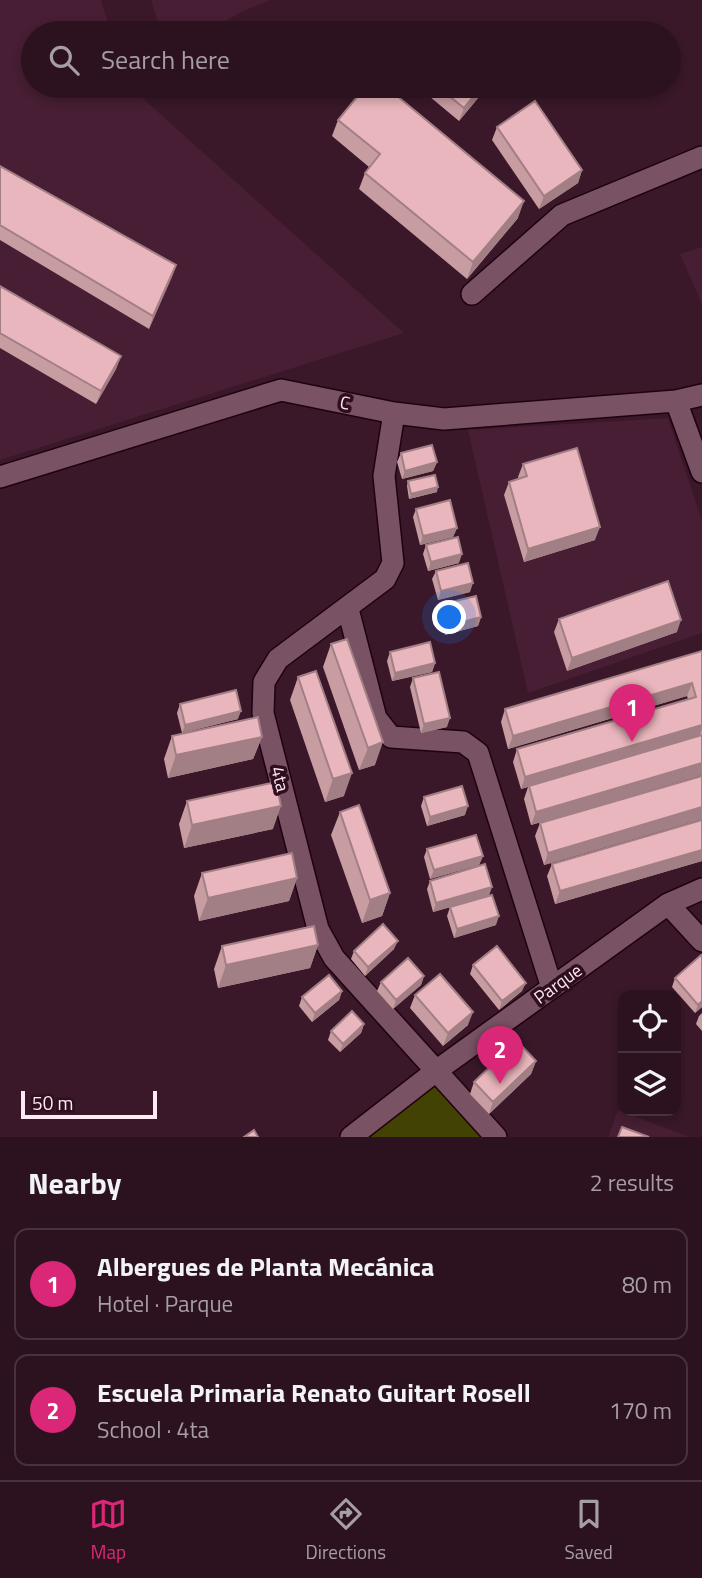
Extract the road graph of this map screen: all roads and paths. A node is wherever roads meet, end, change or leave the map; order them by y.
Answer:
1 (702, 157) edge
2 (472, 294) dead end
3 (702, 395) edge
4 (677, 401) junction
5 (394, 413) junction
6 (702, 472) edge
7 (0, 477) edge
8 (348, 609) junction
9 (702, 889) edge
10 (668, 904) junction
11 (702, 941) edge
12 (552, 988) junction
13 (436, 1071) junction
14 (351, 1137) edge
15 (496, 1137) edge

1 - 2 street
3 - 4 street, C
4 - 5 street, C
4 - 6 street
5 - 7 street, C
5 - 8 street, 4ta
8 - 12 street
8 - 13 street, 4ta
9 - 10 street, Parque
10 - 11 street
10 - 12 street, Parque
12 - 13 street, Parque
13 - 14 street, Parque
13 - 15 street, 4ta

